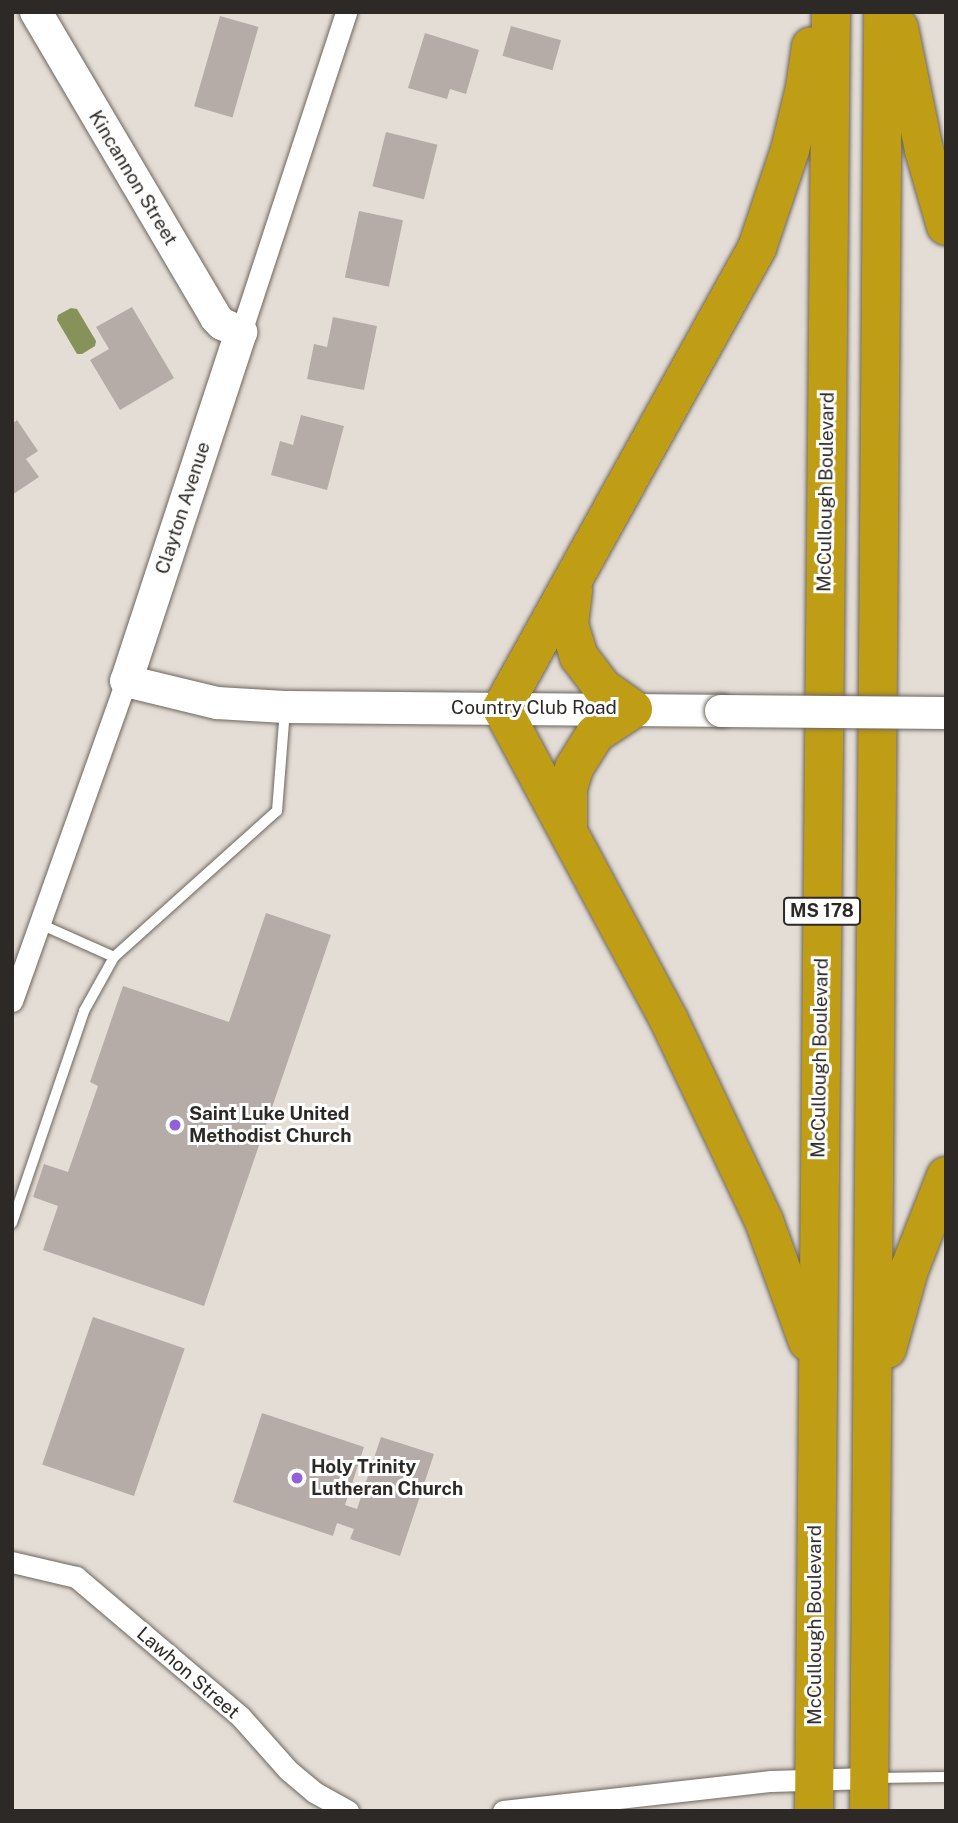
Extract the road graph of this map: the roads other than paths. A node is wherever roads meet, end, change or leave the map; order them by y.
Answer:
1 (36, 12) edge
2 (346, 12) edge
3 (815, 12) edge
4 (831, 12) edge
5 (883, 12) edge
6 (895, 12) edge
7 (946, 226) edge
8 (241, 332) junction
9 (575, 578) junction
10 (126, 681) junction
11 (285, 707) junction
12 (502, 708) junction
13 (633, 709) junction
14 (946, 713) edge
15 (568, 829) junction
16 (38, 923) junction
17 (114, 957) junction
18 (12, 1001) edge
19 (946, 1176) edge
20 (12, 1223) edge
21 (817, 1366) junction
22 (873, 1402) junction
23 (12, 1562) edge
24 (946, 1777) edge
25 (869, 1794) edge
26 (814, 1796) edge
27 (348, 1811) edge
28 (503, 1811) edge

1 - 8 street, Kincannon Street
2 - 8 street, Clayton Avenue
3 - 9 highway
4 - 21 highway, McCullough Boulevard / MS 178
5 - 22 highway, MS 178
6 - 7 highway
8 - 10 street, Clayton Avenue
9 - 12 highway
9 - 13 highway
10 - 11 street, Country Club Road
10 - 16 street, Clayton Avenue
11 - 12 street, Country Club Road
11 - 17 lane
12 - 13 street, Country Club Road
12 - 15 highway
13 - 14 street, Country Club Road, bridge
13 - 15 highway
15 - 21 highway
16 - 17 lane
16 - 18 street, Clayton Avenue
17 - 20 lane
19 - 22 highway
21 - 26 highway, McCullough Boulevard / MS 178
22 - 25 highway, MS 178
23 - 27 street, Lawhon Street
24 - 25 lane
25 - 26 street
26 - 28 street

